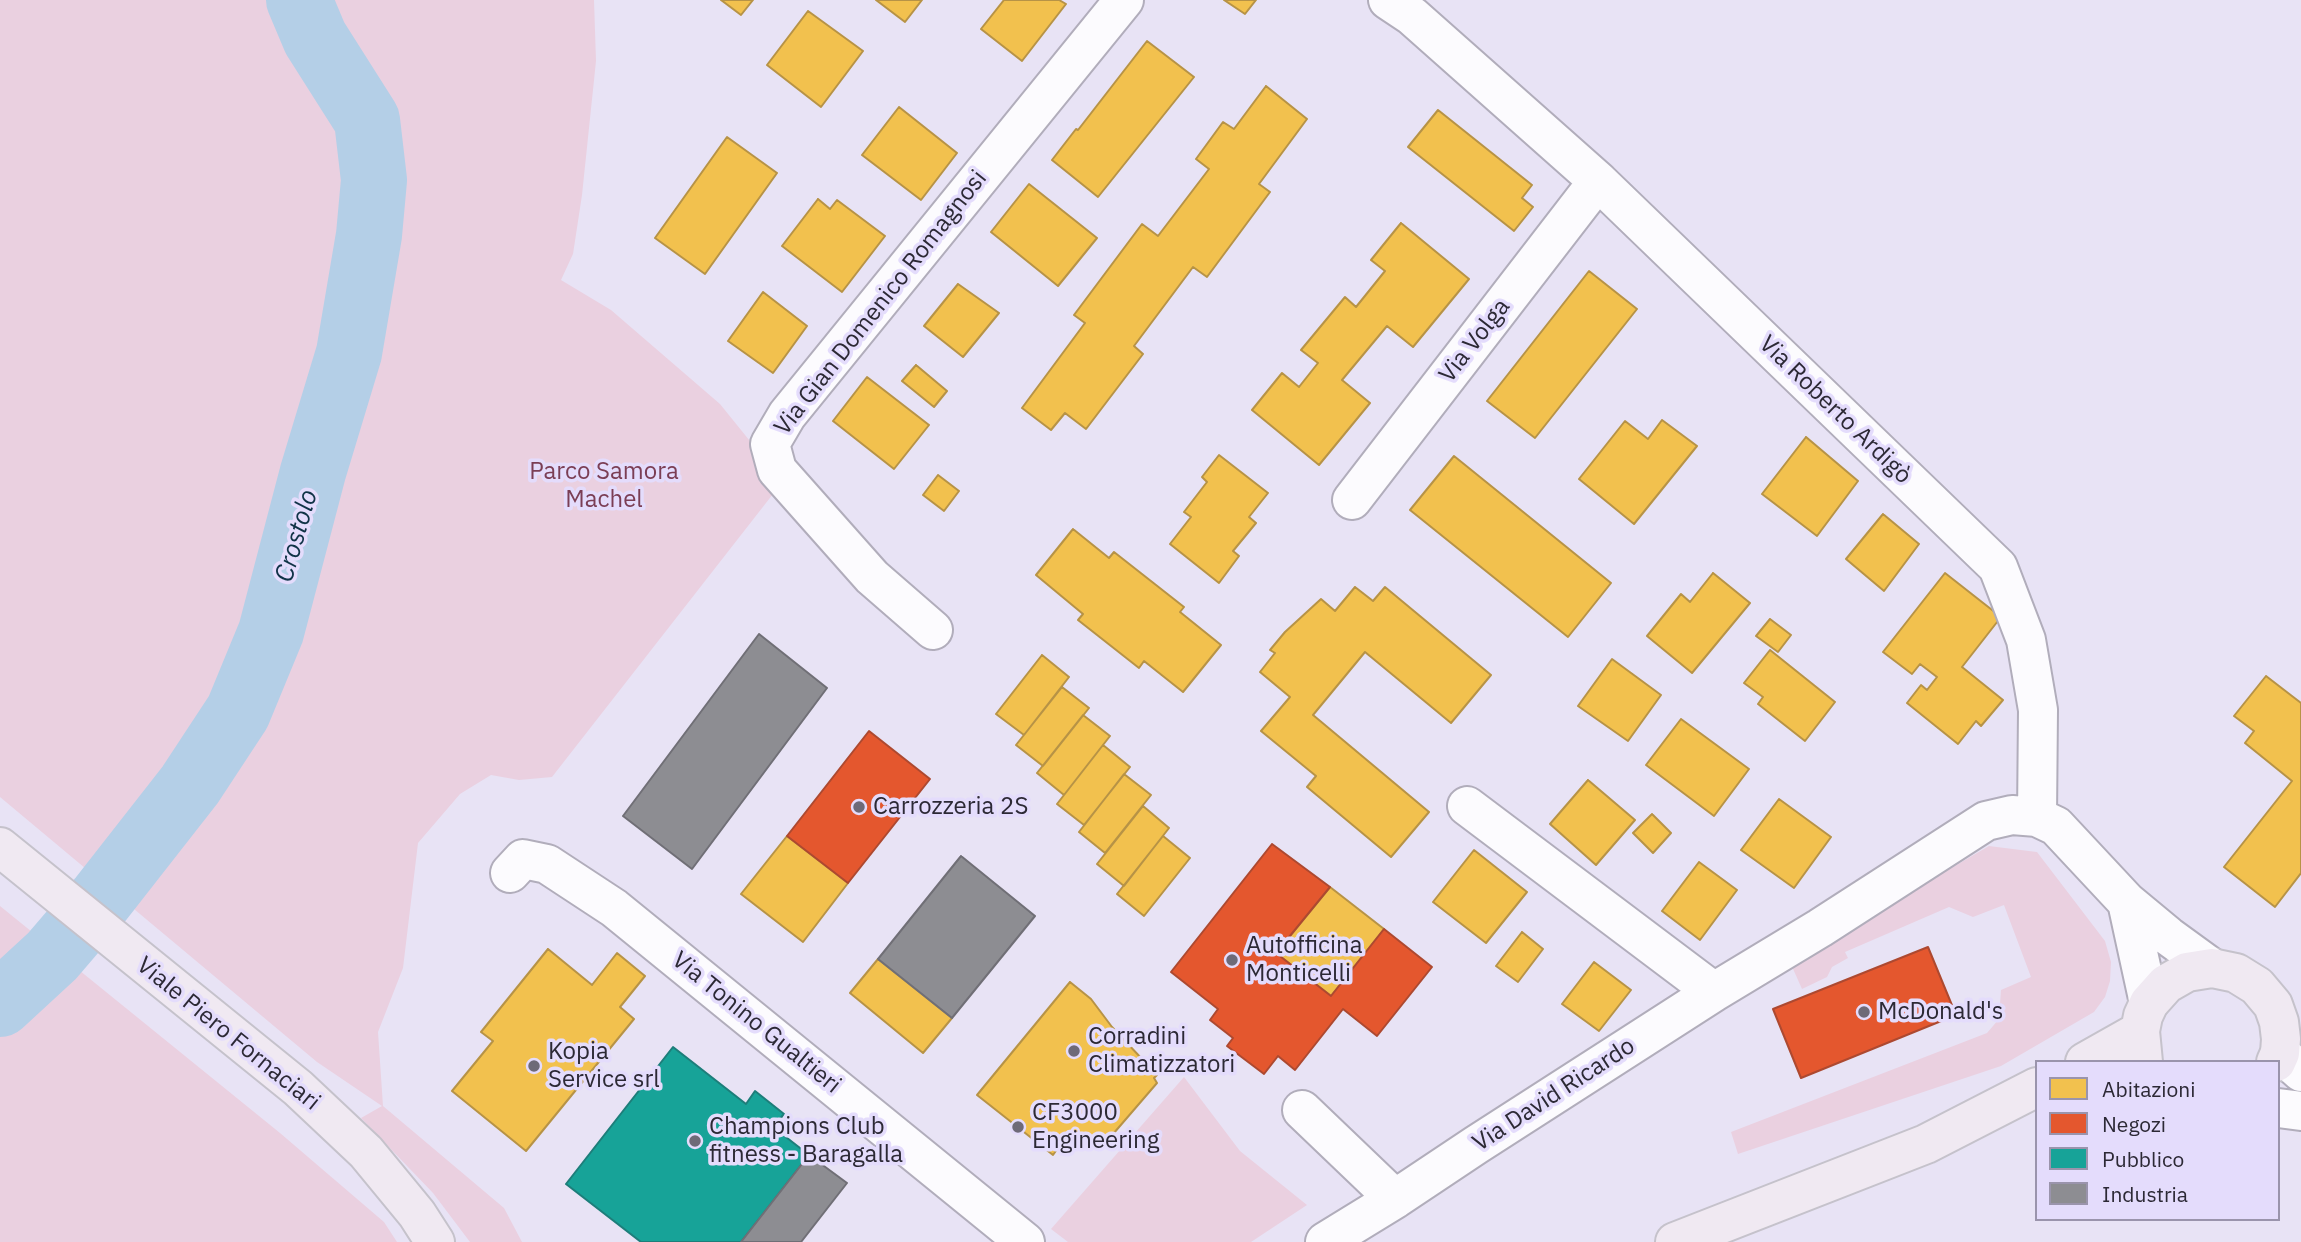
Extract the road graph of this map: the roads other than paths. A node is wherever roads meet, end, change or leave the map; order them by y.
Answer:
1 (1124, 0) edge
2 (1388, 0) edge
3 (1598, 181) junction
4 (1352, 500) dead end
5 (933, 630) dead end
6 (1466, 806) dead end
7 (2037, 817) junction
8 (0, 847) edge
9 (510, 873) dead end
10 (2127, 902) junction
11 (2212, 968) junction
12 (1714, 992) junction
13 (2144, 1032) edge
14 (2288, 1037) edge
15 (2089, 1060) edge
16 (2035, 1088) edge
17 (2280, 1108) edge
18 (1302, 1110) dead end
19 (2301, 1111) edge
20 (2035, 1118) edge
21 (1926, 1144) junction
22 (1395, 1199) junction
23 (435, 1242) edge
24 (1025, 1242) edge
25 (1325, 1242) edge
26 (1675, 1242) edge

1 - 5 street, Via Gian Domenico Romagnosi
2 - 3 street, Via Roberto Ardigò
3 - 4 street, Via Volga
3 - 7 street, Via Roberto Ardigò
6 - 12 street
7 - 10 street
7 - 12 street, Via David Ricardo
8 - 23 main road, Viale Piero Fornaciari
9 - 24 street, Via Tonino Gualtieri
10 - 11 street
10 - 13 street
11 - 13 main road
11 - 14 main road
12 - 22 street, Via David Ricardo
13 - 15 main road
16 - 21 main road
17 - 19 street
18 - 22 street
20 - 21 main road
21 - 26 main road
22 - 25 street, Via David Ricardo

